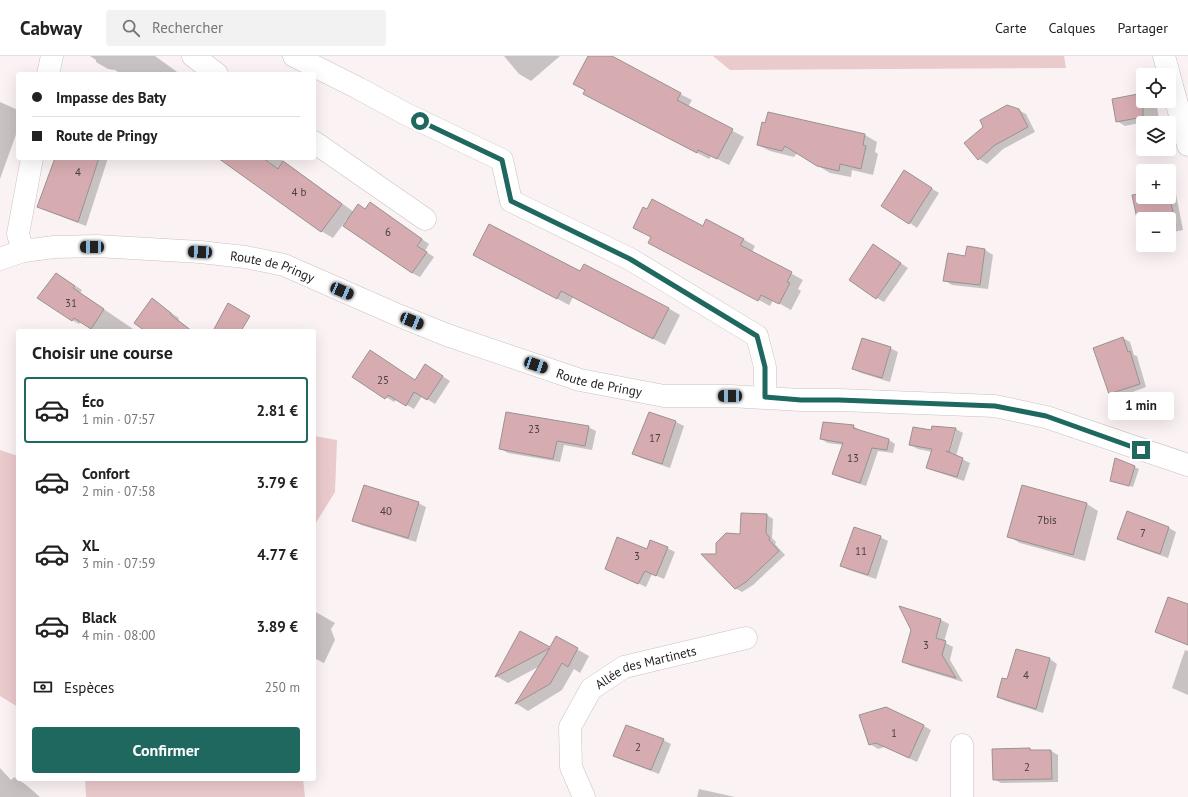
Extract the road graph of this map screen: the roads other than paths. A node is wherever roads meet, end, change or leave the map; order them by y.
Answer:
1 (52, 56) edge
2 (193, 56) edge
3 (294, 56) edge
4 (1164, 56) edge
5 (48, 72) edge
6 (214, 72) edge
7 (316, 143) edge
8 (1188, 144) edge
9 (32, 160) edge
10 (425, 219) dead end
11 (23, 251) junction
12 (0, 259) edge
13 (765, 397) junction
14 (1188, 465) edge
15 (746, 638) dead end
16 (962, 745) dead end
17 (584, 797) edge
18 (962, 797) edge

1 - 5 street
2 - 6 street
3 - 13 street
4 - 8 street
7 - 10 street
9 - 11 street
11 - 12 street, Route de Pringy
11 - 13 street, Route de Pringy
13 - 14 street, Route de Pringy
15 - 17 street, Allée des Martinets
16 - 18 street

